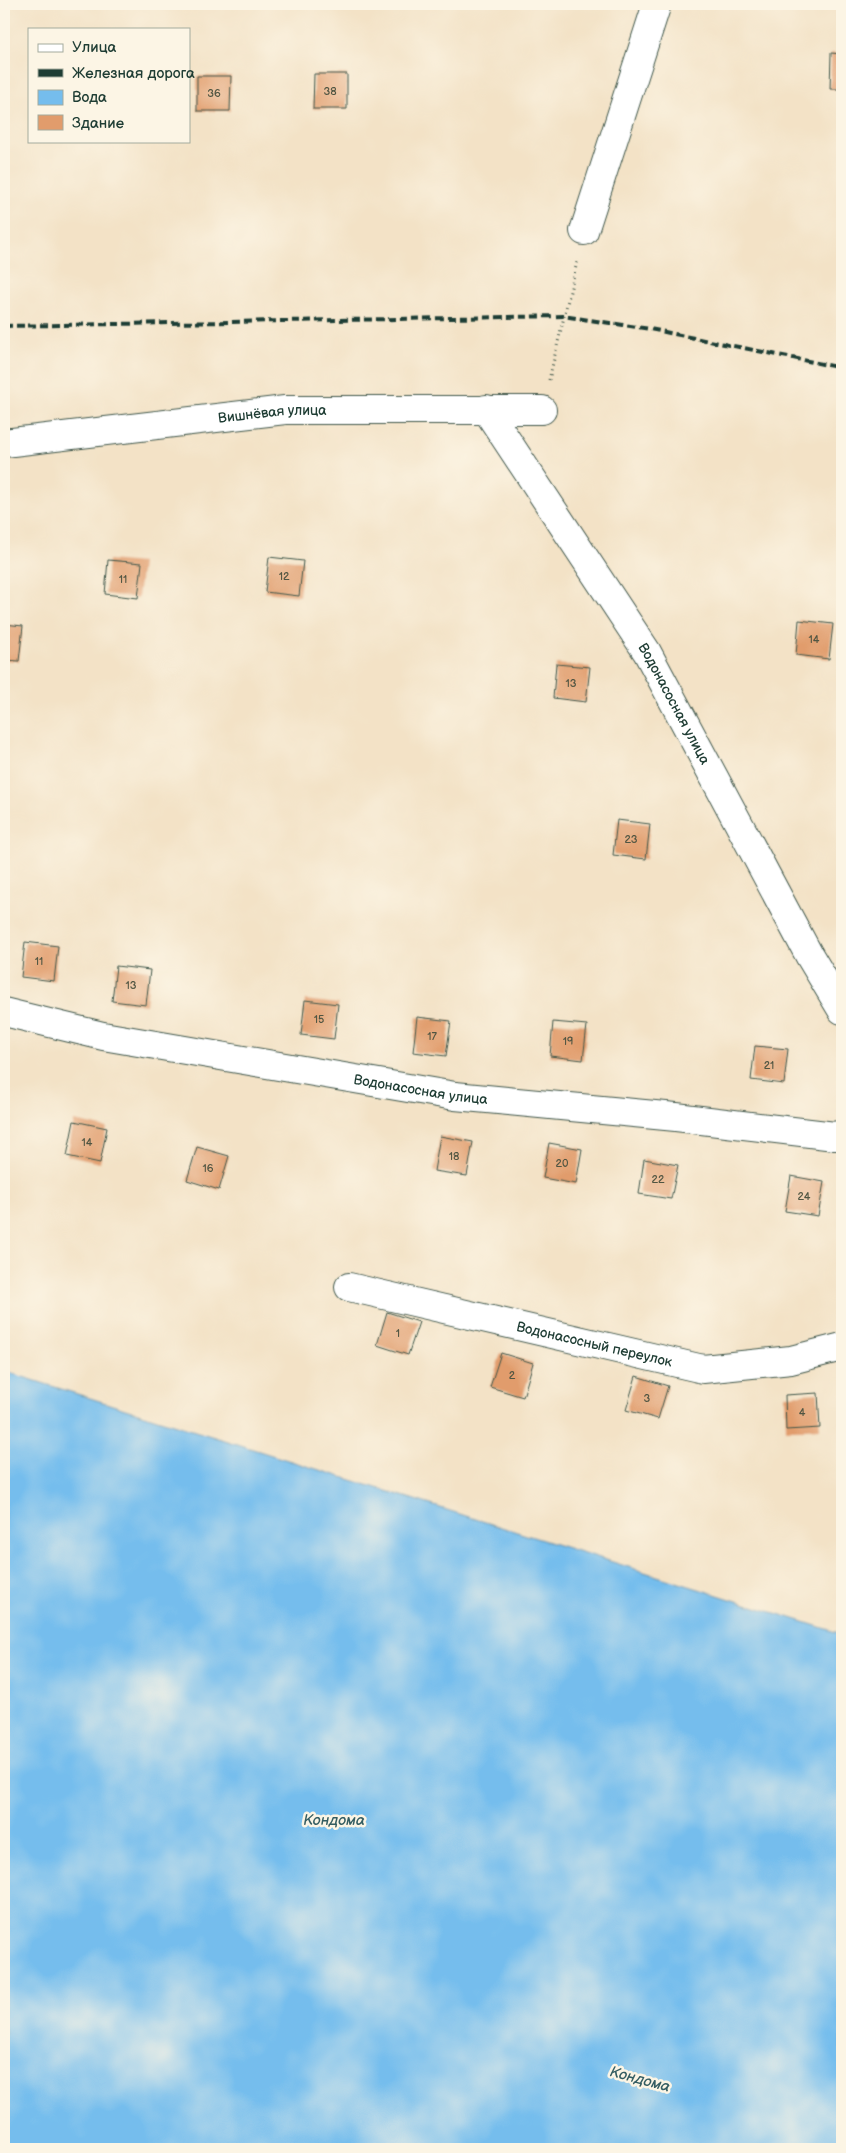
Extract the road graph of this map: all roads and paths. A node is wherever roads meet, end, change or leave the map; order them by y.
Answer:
1 (657, 4) edge
2 (584, 231) joint
3 (486, 409) junction
4 (542, 410) joint
5 (4, 443) edge
6 (842, 1010) edge
7 (4, 1012) edge
8 (842, 1134) edge
9 (349, 1287) dead end
10 (842, 1347) edge

1 - 2 street
2 - 4 path
3 - 4 street, Вишнёвая улица
3 - 5 street, Вишнёвая улица
3 - 6 street, Водонасосная улица
7 - 8 street, Водонасосная улица
9 - 10 street, Водонасосный переулок

